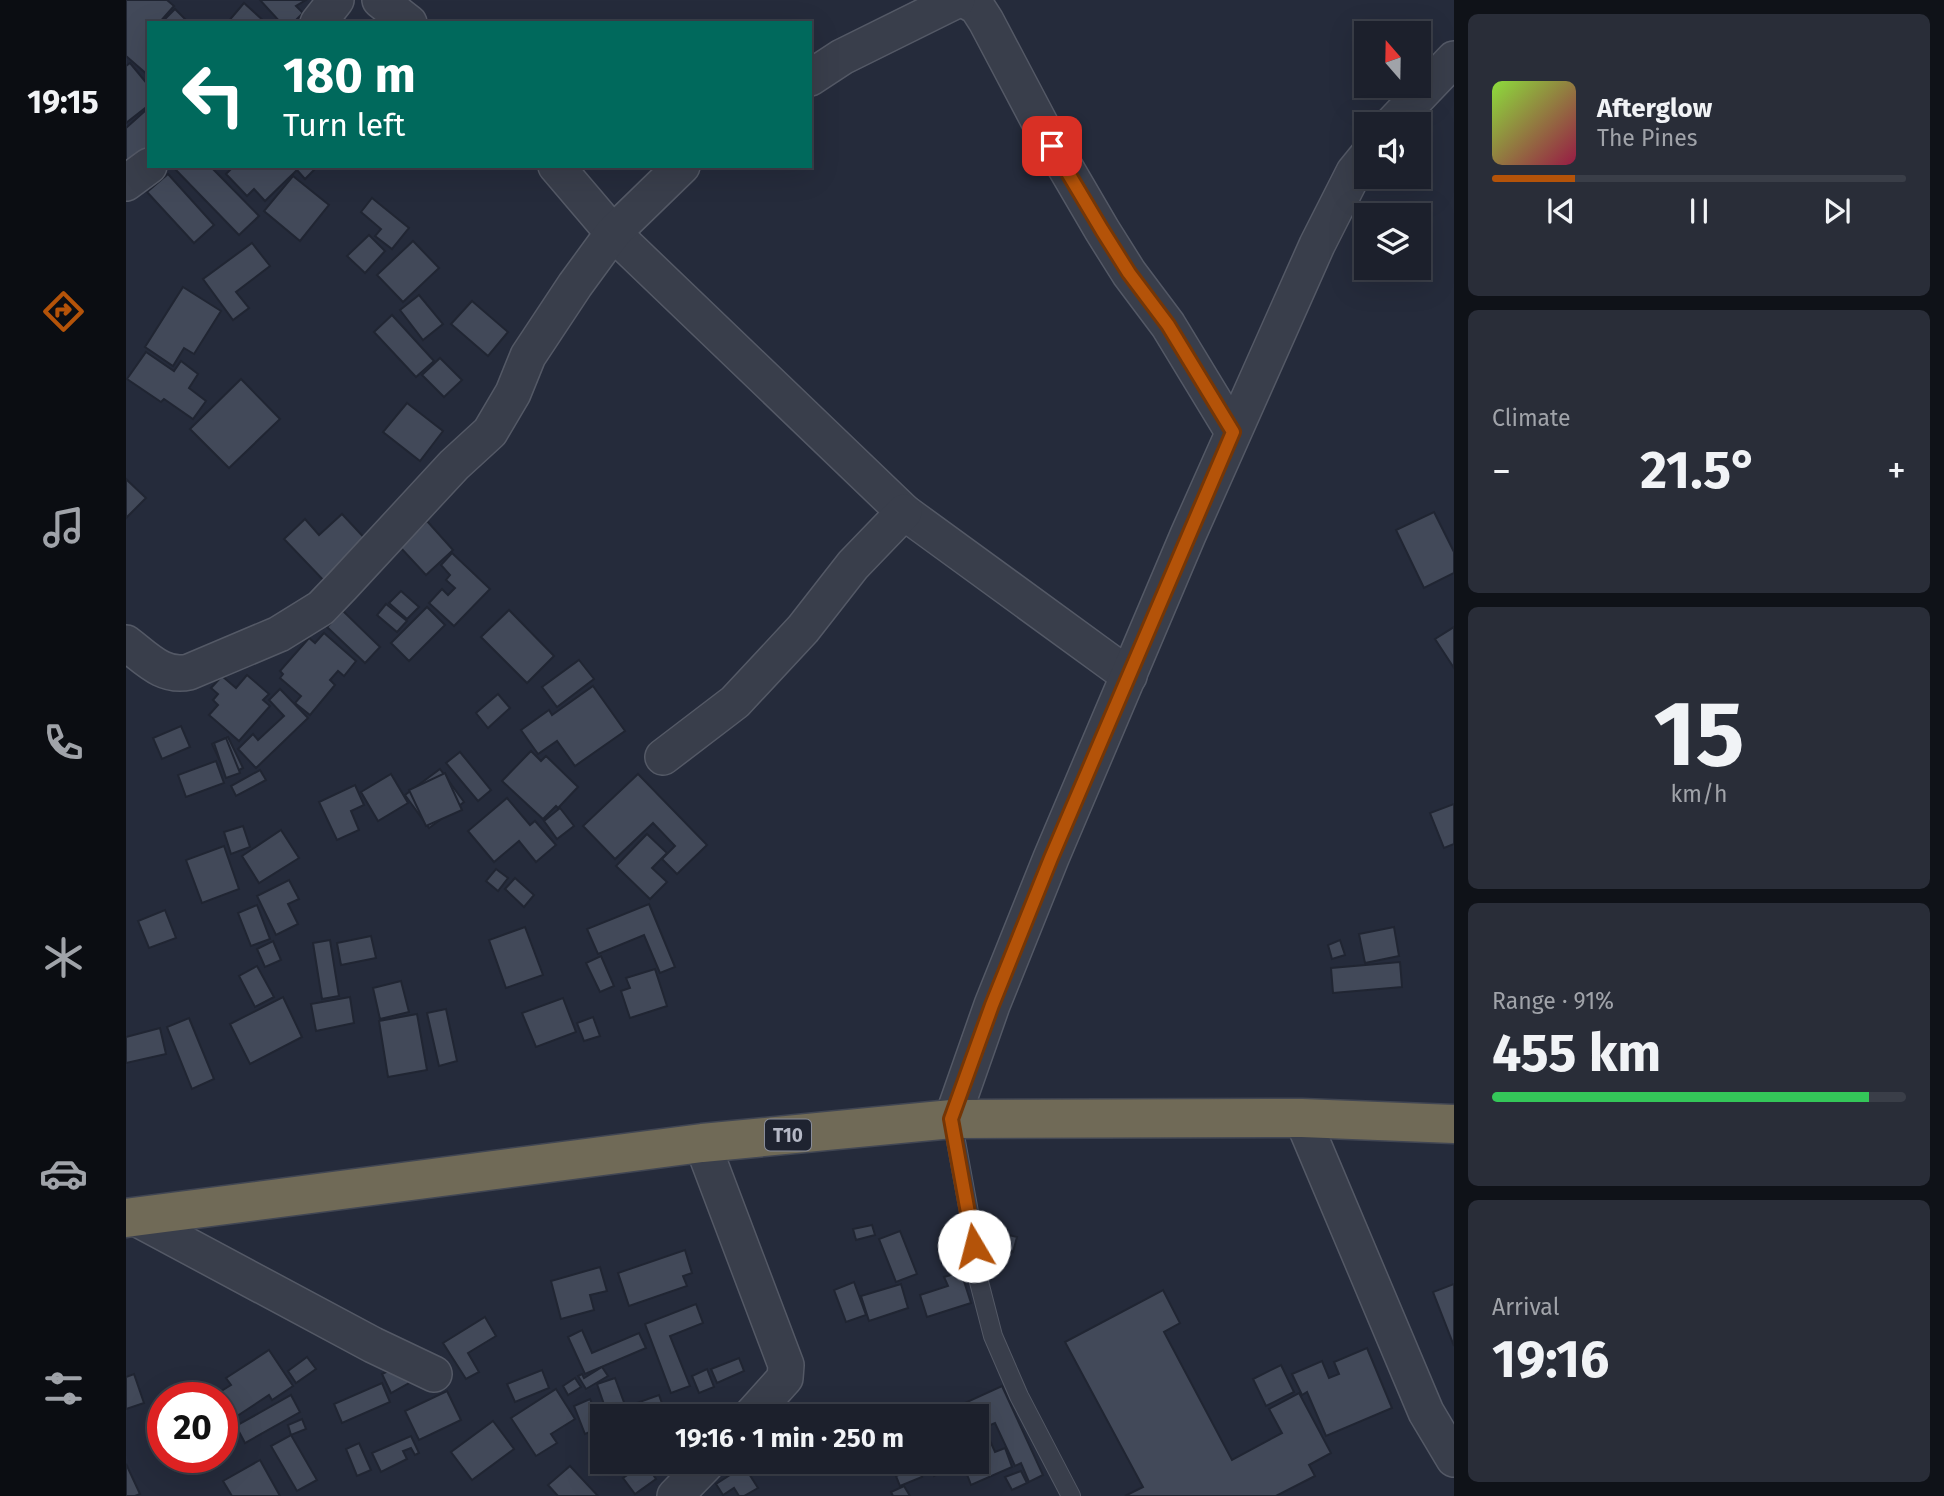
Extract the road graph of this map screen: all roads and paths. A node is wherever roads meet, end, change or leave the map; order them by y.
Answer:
1 (336, 0) edge
2 (380, 0) edge
3 (957, 0) edge
4 (965, 0) edge
5 (320, 21) edge
6 (406, 21) edge
7 (1454, 59) edge
8 (812, 77) edge
9 (1403, 112) edge
10 (147, 167) edge
11 (558, 168) edge
12 (680, 168) edge
13 (1354, 172) edge
14 (126, 183) edge
15 (613, 233) junction
16 (1233, 432) junction
17 (904, 512) junction
18 (126, 643) edge
19 (1129, 676) junction
20 (663, 757) dead end
21 (1302, 1118) junction
22 (951, 1119) junction
23 (1454, 1124) edge
24 (702, 1143) junction
25 (130, 1217) edge
26 (434, 1374) dead end
27 (762, 1404) edge
28 (1454, 1459) edge
29 (696, 1474) edge
30 (675, 1496) edge
31 (1071, 1496) edge

1 - 5 street
2 - 6 street
3 - 8 street
4 - 16 street
7 - 9 street
10 - 14 street
11 - 15 street
12 - 15 street
13 - 16 street
15 - 17 street
15 - 18 street
16 - 19 street
17 - 19 street
17 - 20 street
19 - 22 street
21 - 22 highway, T10
21 - 23 highway, T10
21 - 28 street
22 - 24 highway, T10
22 - 31 lane
24 - 25 highway, T10
24 - 27 street
25 - 26 street
29 - 30 street

